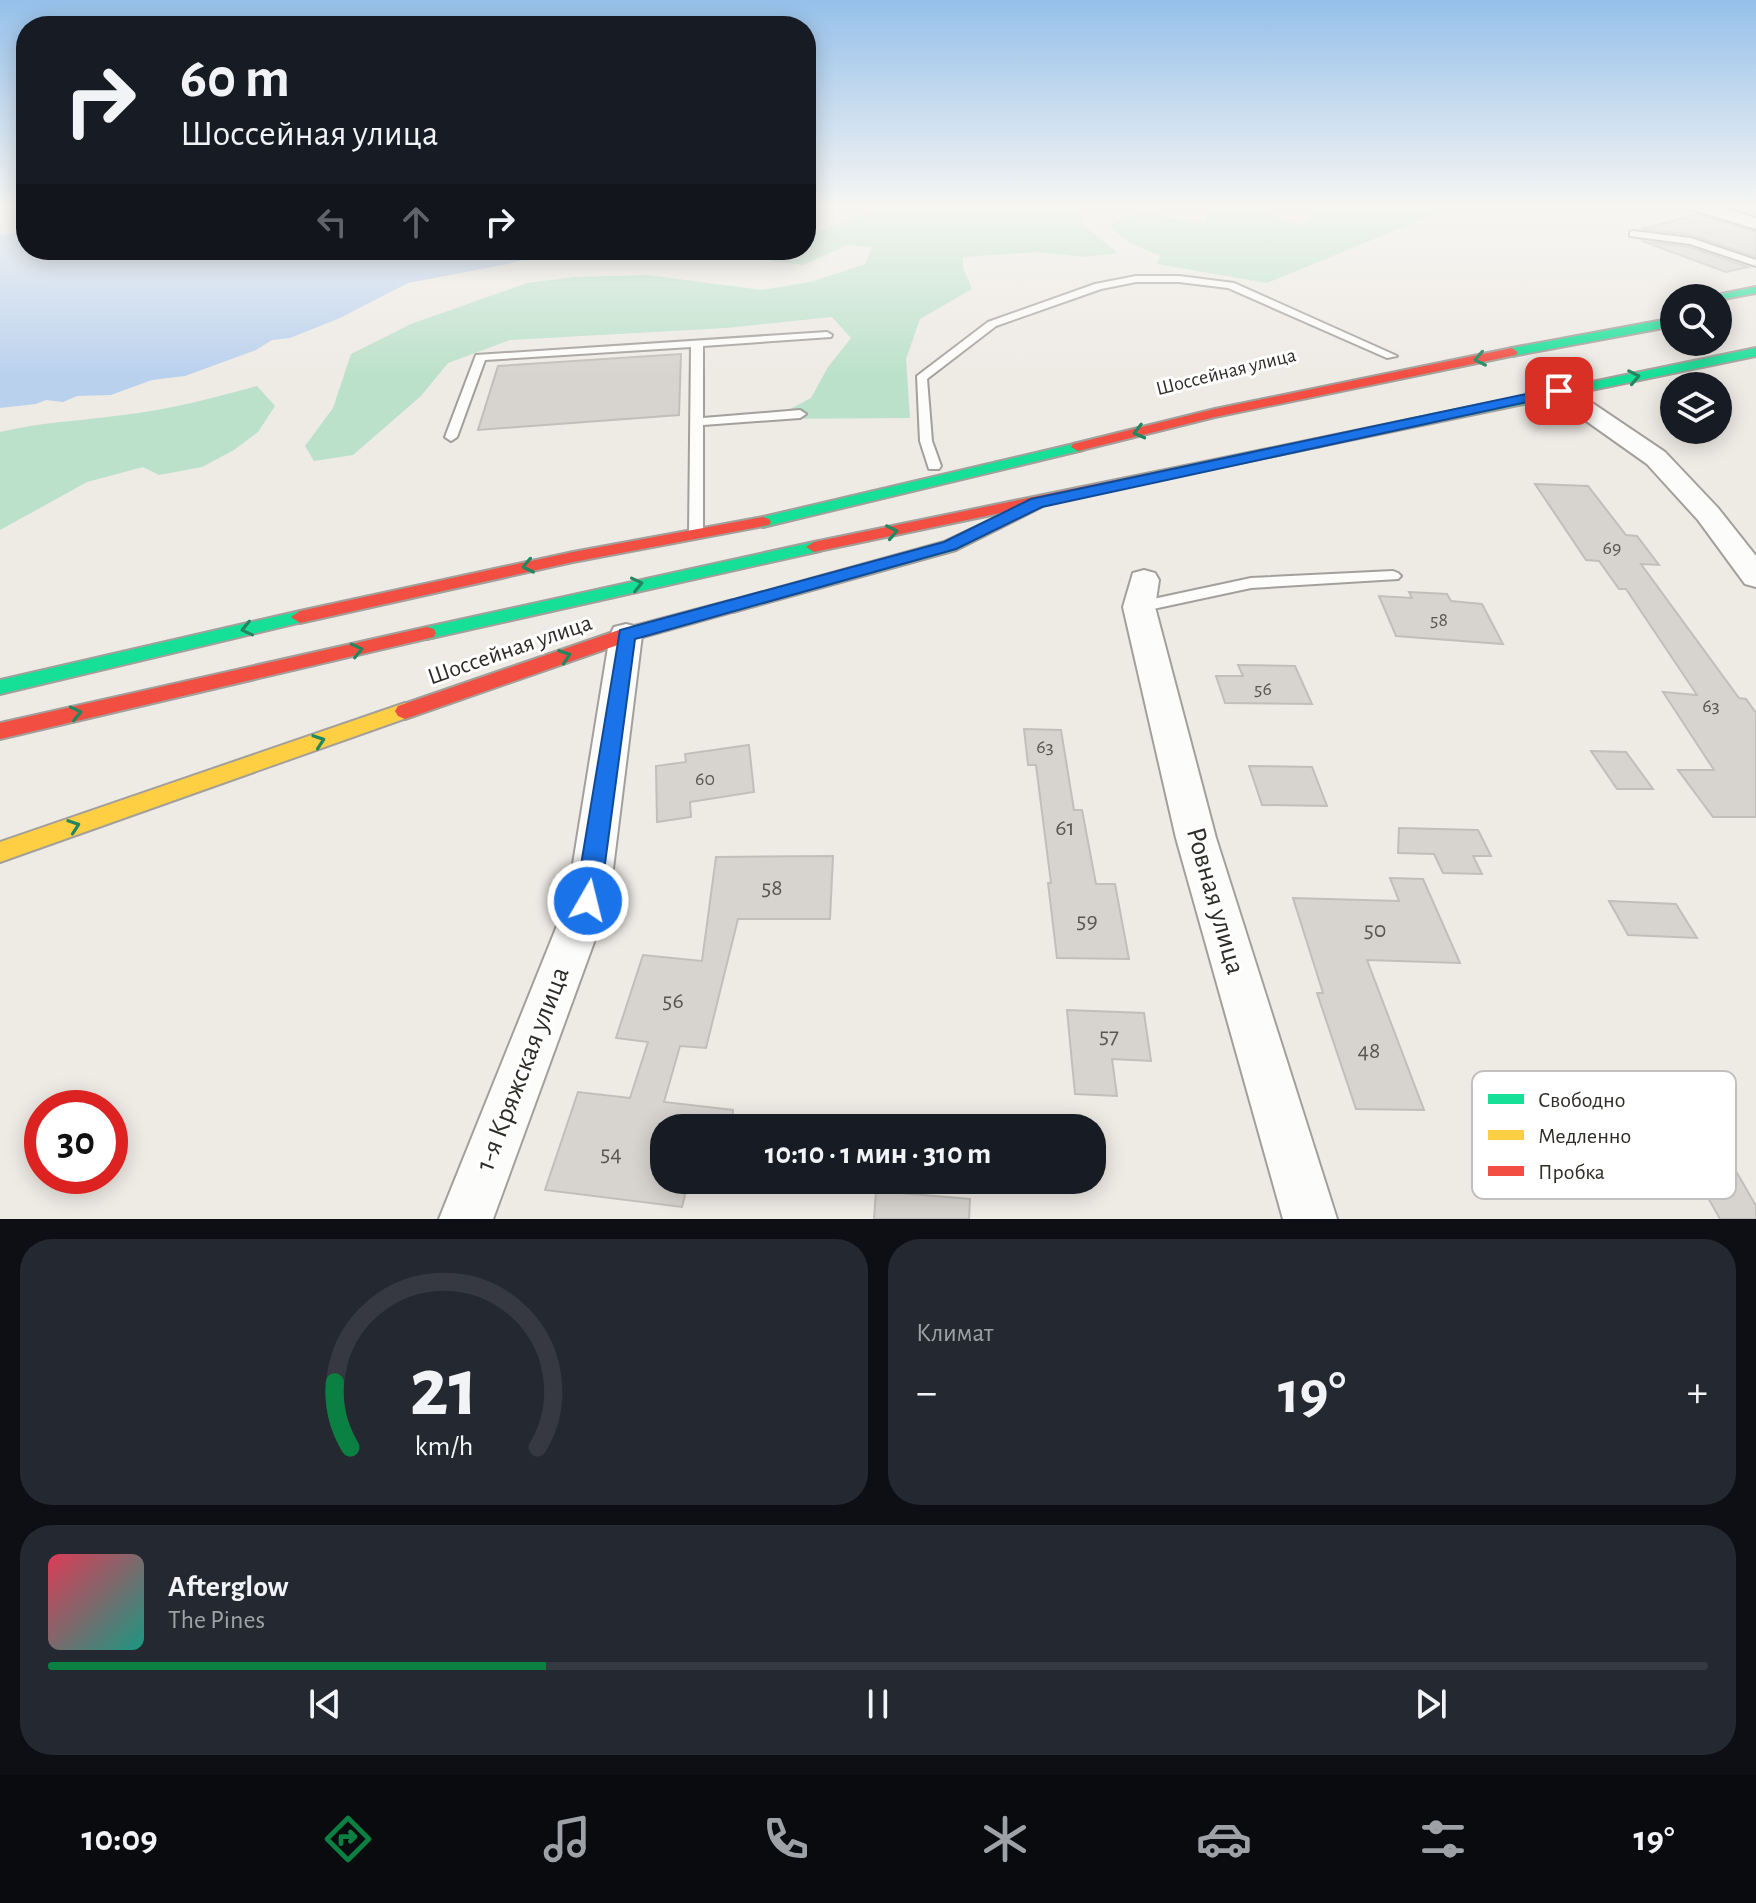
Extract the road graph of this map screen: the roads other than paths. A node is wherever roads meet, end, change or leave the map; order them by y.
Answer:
1 (1755, 291) edge
2 (1732, 294) edge
3 (1660, 307) edge
4 (1660, 324) edge
5 (827, 335) dead end
6 (1466, 342) dead end
7 (697, 343) junction
8 (1756, 352) edge
9 (1399, 354) joint
10 (1362, 362) dead end
11 (1303, 376) dead end
12 (1559, 391) junction
13 (800, 414) dead end
14 (697, 422) junction
15 (451, 437) dead end
16 (934, 466) junction
17 (1037, 503) junction
18 (797, 516) junction
19 (696, 534) junction
20 (1393, 576) dead end
21 (1756, 577) edge
22 (1142, 593) joint
23 (626, 635) junction
24 (0, 687) edge
25 (0, 731) edge
26 (0, 852) edge
27 (466, 1219) edge
28 (1310, 1219) edge

1 - 2 main road
3 - 6 main road
4 -> 18 main road, Шоссейная улица
5 - 7 lane
7 - 14 lane
7 - 15 lane
12 -> 8 main road, Шоссейная улица
9 - 10 main road
9 - 16 lane
11 - 16 main road, Шоссейная улица
12 - 17 main road, Шоссейная улица
12 - 21 street
13 - 14 lane
14 - 19 lane
16 - 18 main road, Шоссейная улица
17 - 23 main road, Шоссейная улица
25 -> 17 main road, Шоссейная улица
18 - 19 main road, Шоссейная улица
19 -> 24 main road, Шоссейная улица
20 - 22 lane
22 - 28 street, Ровная улица
26 -> 23 main road, Шоссейная улица
23 - 27 street, 1-я Кряжская улица

